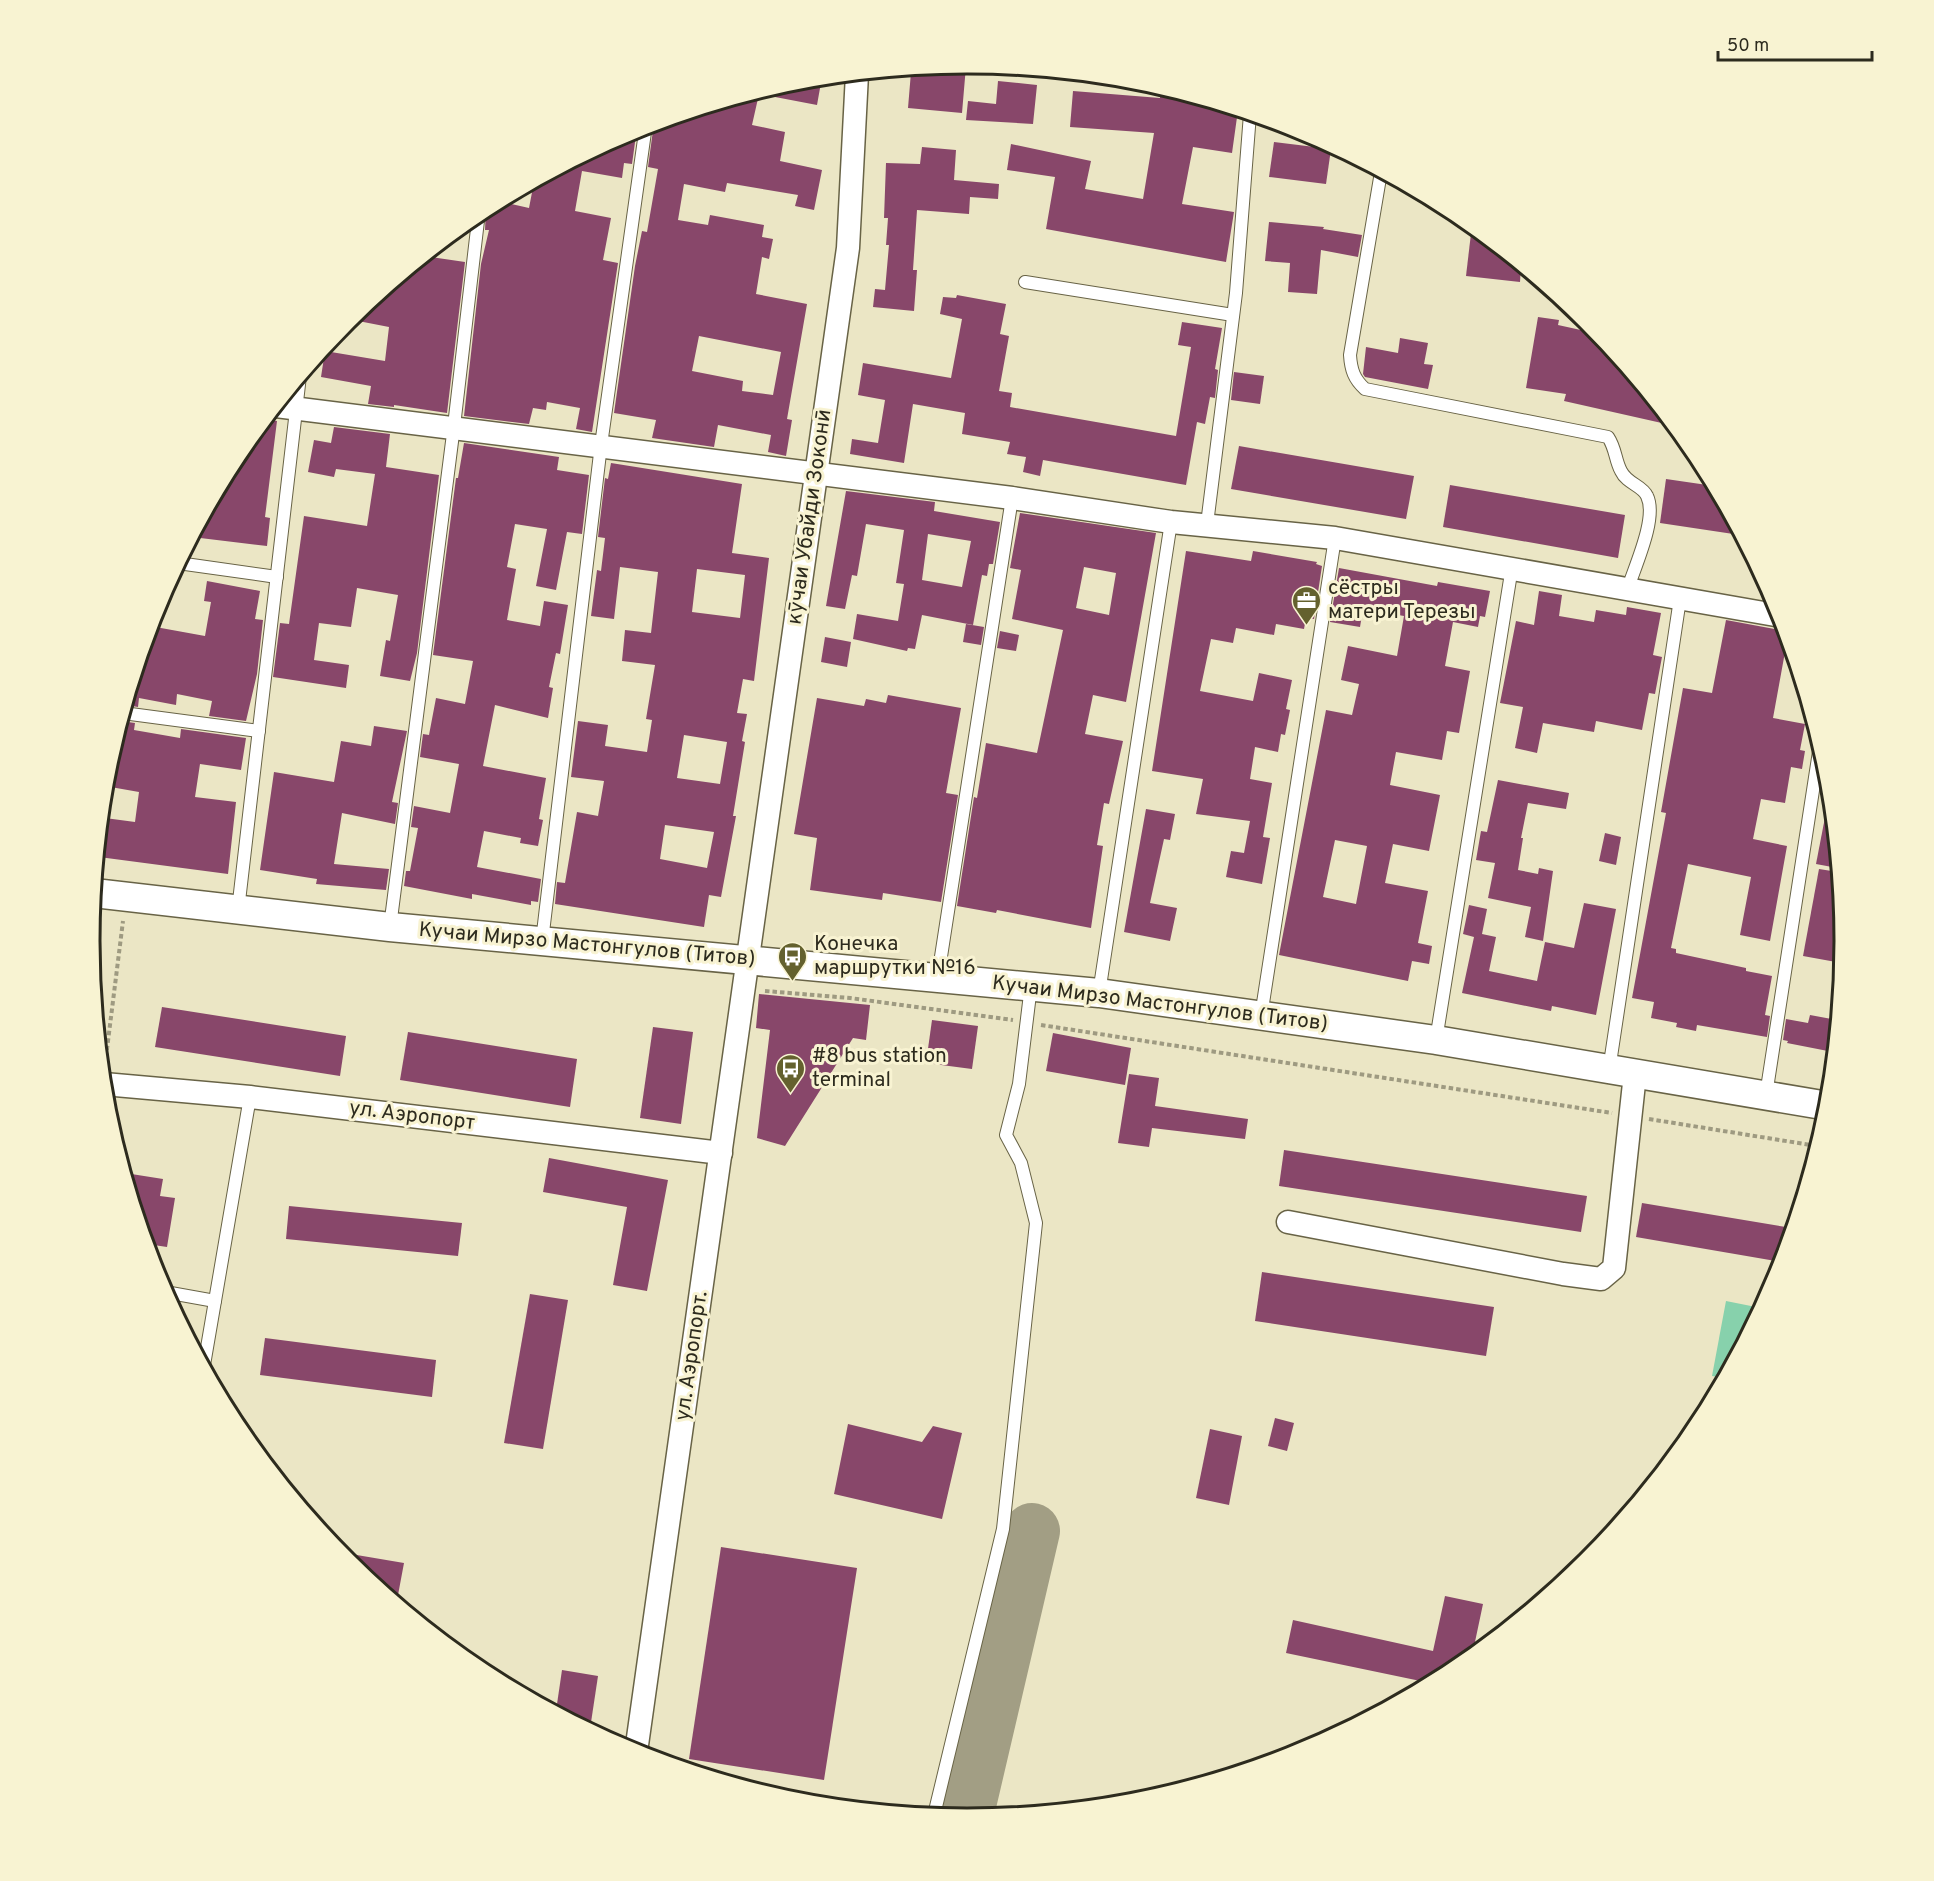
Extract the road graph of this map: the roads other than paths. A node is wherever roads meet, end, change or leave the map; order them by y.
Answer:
1 (857, 81) edge
2 (1249, 121) edge
3 (645, 136) edge
4 (1380, 179) edge
5 (477, 225) edge
6 (1025, 282) dead end
7 (1233, 315) junction
8 (287, 407) edge
9 (454, 426) junction
10 (602, 445) junction
11 (816, 473) junction
12 (1012, 498) junction
13 (1171, 522) junction
14 (1207, 524) junction
15 (1335, 538) junction
16 (186, 564) edge
17 (1512, 567) junction
18 (277, 577) junction
19 (1627, 591) junction
20 (1680, 599) junction
21 (1770, 614) edge
22 (131, 714) edge
23 (259, 731) junction
24 (1816, 768) edge
25 (102, 894) edge
26 (238, 911) junction
27 (390, 927) junction
28 (542, 940) junction
29 (747, 959) junction
30 (938, 976) junction
31 (1031, 986) junction
32 (1099, 993) junction
33 (1262, 1016) junction
34 (1436, 1040) junction
35 (1622, 1072) junction
36 (111, 1078) edge
37 (1766, 1095) junction
38 (250, 1097) junction
39 (1818, 1104) edge
40 (721, 1153) junction
41 (1288, 1222) dead end
42 (176, 1294) edge
43 (215, 1300) junction
44 (206, 1355) edge
45 (637, 1743) edge
46 (936, 1807) edge

1 - 11 street, кӯчаи Убайди Зоконӣ
2 - 7 lane
3 - 10 lane
4 - 19 lane
5 - 9 lane
6 - 7 lane
7 - 14 lane
8 - 9 street
8 - 18 lane
9 - 10 street
9 - 27 lane
10 - 11 street
10 - 28 lane
11 - 12 street
11 - 29 street, кӯчаи Убайди Зоконӣ
12 - 13 street
12 - 30 lane
13 - 14 street
13 - 32 lane
14 - 15 street
15 - 17 street
15 - 33 lane
16 - 18 lane
17 - 19 street
17 - 34 lane
18 - 23 lane
19 - 20 street
20 - 21 street
20 - 35 lane
22 - 23 lane
23 - 26 lane
24 - 37 lane
25 - 26 street, Кучаи Мирзо Мастонгулов (Титов)
26 - 27 street, Кучаи Мирзо Мастонгулов (Титов)
27 - 28 street, Кучаи Мирзо Мастонгулов (Титов)
28 - 29 street, Кучаи Мирзо Мастонгулов (Титов)
29 - 30 street, Кучаи Мирзо Мастонгулов (Титов)
29 - 40 street, ул. Аэропорт.
30 - 31 street, Кучаи Мирзо Мастонгулов (Титов)
31 - 32 street, Кучаи Мирзо Мастонгулов (Титов)
31 - 46 lane
32 - 33 street, Кучаи Мирзо Мастонгулов (Титов)
33 - 34 street, Кучаи Мирзо Мастонгулов (Титов)
34 - 35 street, Кучаи Мирзо Мастонгулов (Титов)
35 - 37 street, Кучаи Мирзо Мастонгулов (Титов)
35 - 41 street
36 - 38 street, ул. Аэропорт
37 - 39 street, Кучаи Мирзо Мастонгулов (Титов)
38 - 40 street, ул. Аэропорт
38 - 43 lane
40 - 45 street, ул. Аэропорт.
42 - 43 lane
43 - 44 lane

